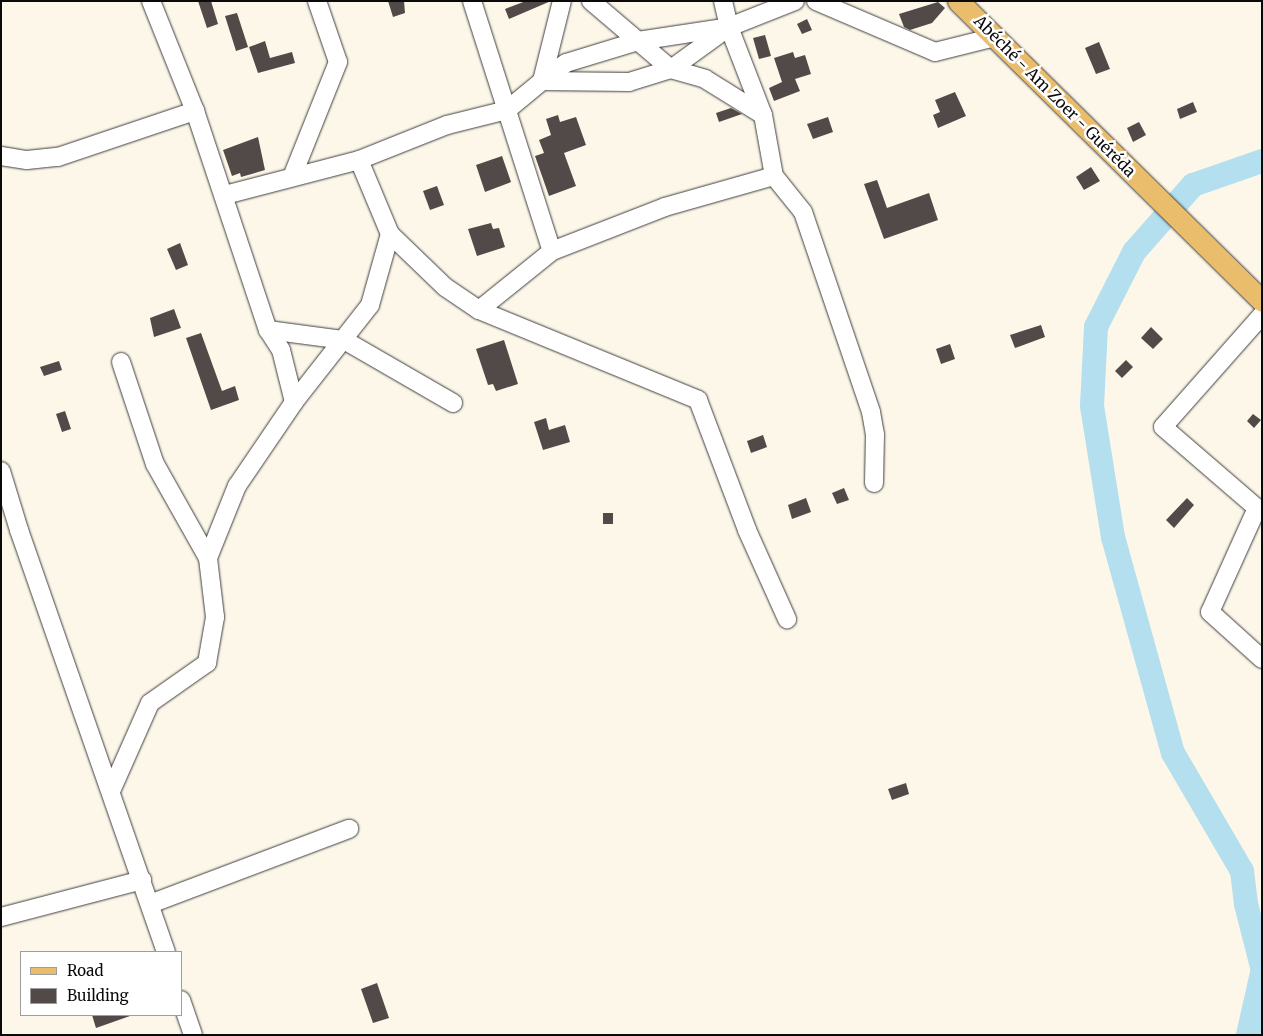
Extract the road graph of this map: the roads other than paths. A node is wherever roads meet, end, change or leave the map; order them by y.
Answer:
1 (151, 1) edge
2 (317, 1) edge
3 (472, 1) edge
4 (562, 1) edge
5 (591, 1) edge
6 (722, 1) edge
7 (795, 1) edge
8 (816, 1) edge
9 (958, 1) edge
10 (729, 27) junction
11 (995, 37) junction
12 (638, 41) junction
13 (671, 69) junction
14 (542, 81) junction
15 (507, 110) junction
16 (195, 111) junction
17 (763, 115) junction
18 (1, 156) edge
19 (359, 160) junction
20 (774, 176) junction
21 (292, 177) junction
22 (225, 195) junction
23 (390, 234) junction
24 (552, 251) junction
25 (1262, 301) edge
26 (479, 310) junction
27 (1262, 315) edge
28 (268, 330) junction
29 (344, 340) junction
30 (121, 362) dead end
31 (294, 402) junction
32 (453, 403) dead end
33 (1, 471) edge
34 (874, 483) dead end
35 (208, 558) junction
36 (787, 619) dead end
37 (1262, 658) edge
38 (111, 791) junction
39 (349, 829) dead end
40 (142, 880) junction
41 (150, 904) junction
42 (1, 917) edge
43 (166, 951) edge
44 (182, 1003) edge
45 (194, 1035) edge

1 - 16 street
2 - 21 street
3 - 15 street
4 - 14 street
5 - 12 street
6 - 10 street
7 - 10 street
8 - 11 street
9 - 11 main road, Abéché - Am Zoer - Guéréda
10 - 12 street
10 - 13 street
10 - 17 street
11 - 25 main road, Abéché - Am Zoer - Guéréda
12 - 13 street
12 - 14 street
13 - 14 street
13 - 17 street
14 - 15 street
15 - 19 street
15 - 24 street
16 - 18 street
16 - 22 street
17 - 20 street
19 - 21 street
19 - 23 street
20 - 24 street
20 - 34 street
21 - 22 street
22 - 28 street
23 - 26 street
23 - 29 street
24 - 26 street
26 - 36 street
27 - 37 street
28 - 29 street
28 - 31 street
29 - 31 street
29 - 32 street
30 - 35 street
31 - 35 street
33 - 38 street
35 - 38 street
38 - 40 street
39 - 41 street
40 - 41 street
40 - 42 street
41 - 43 street
44 - 45 street

